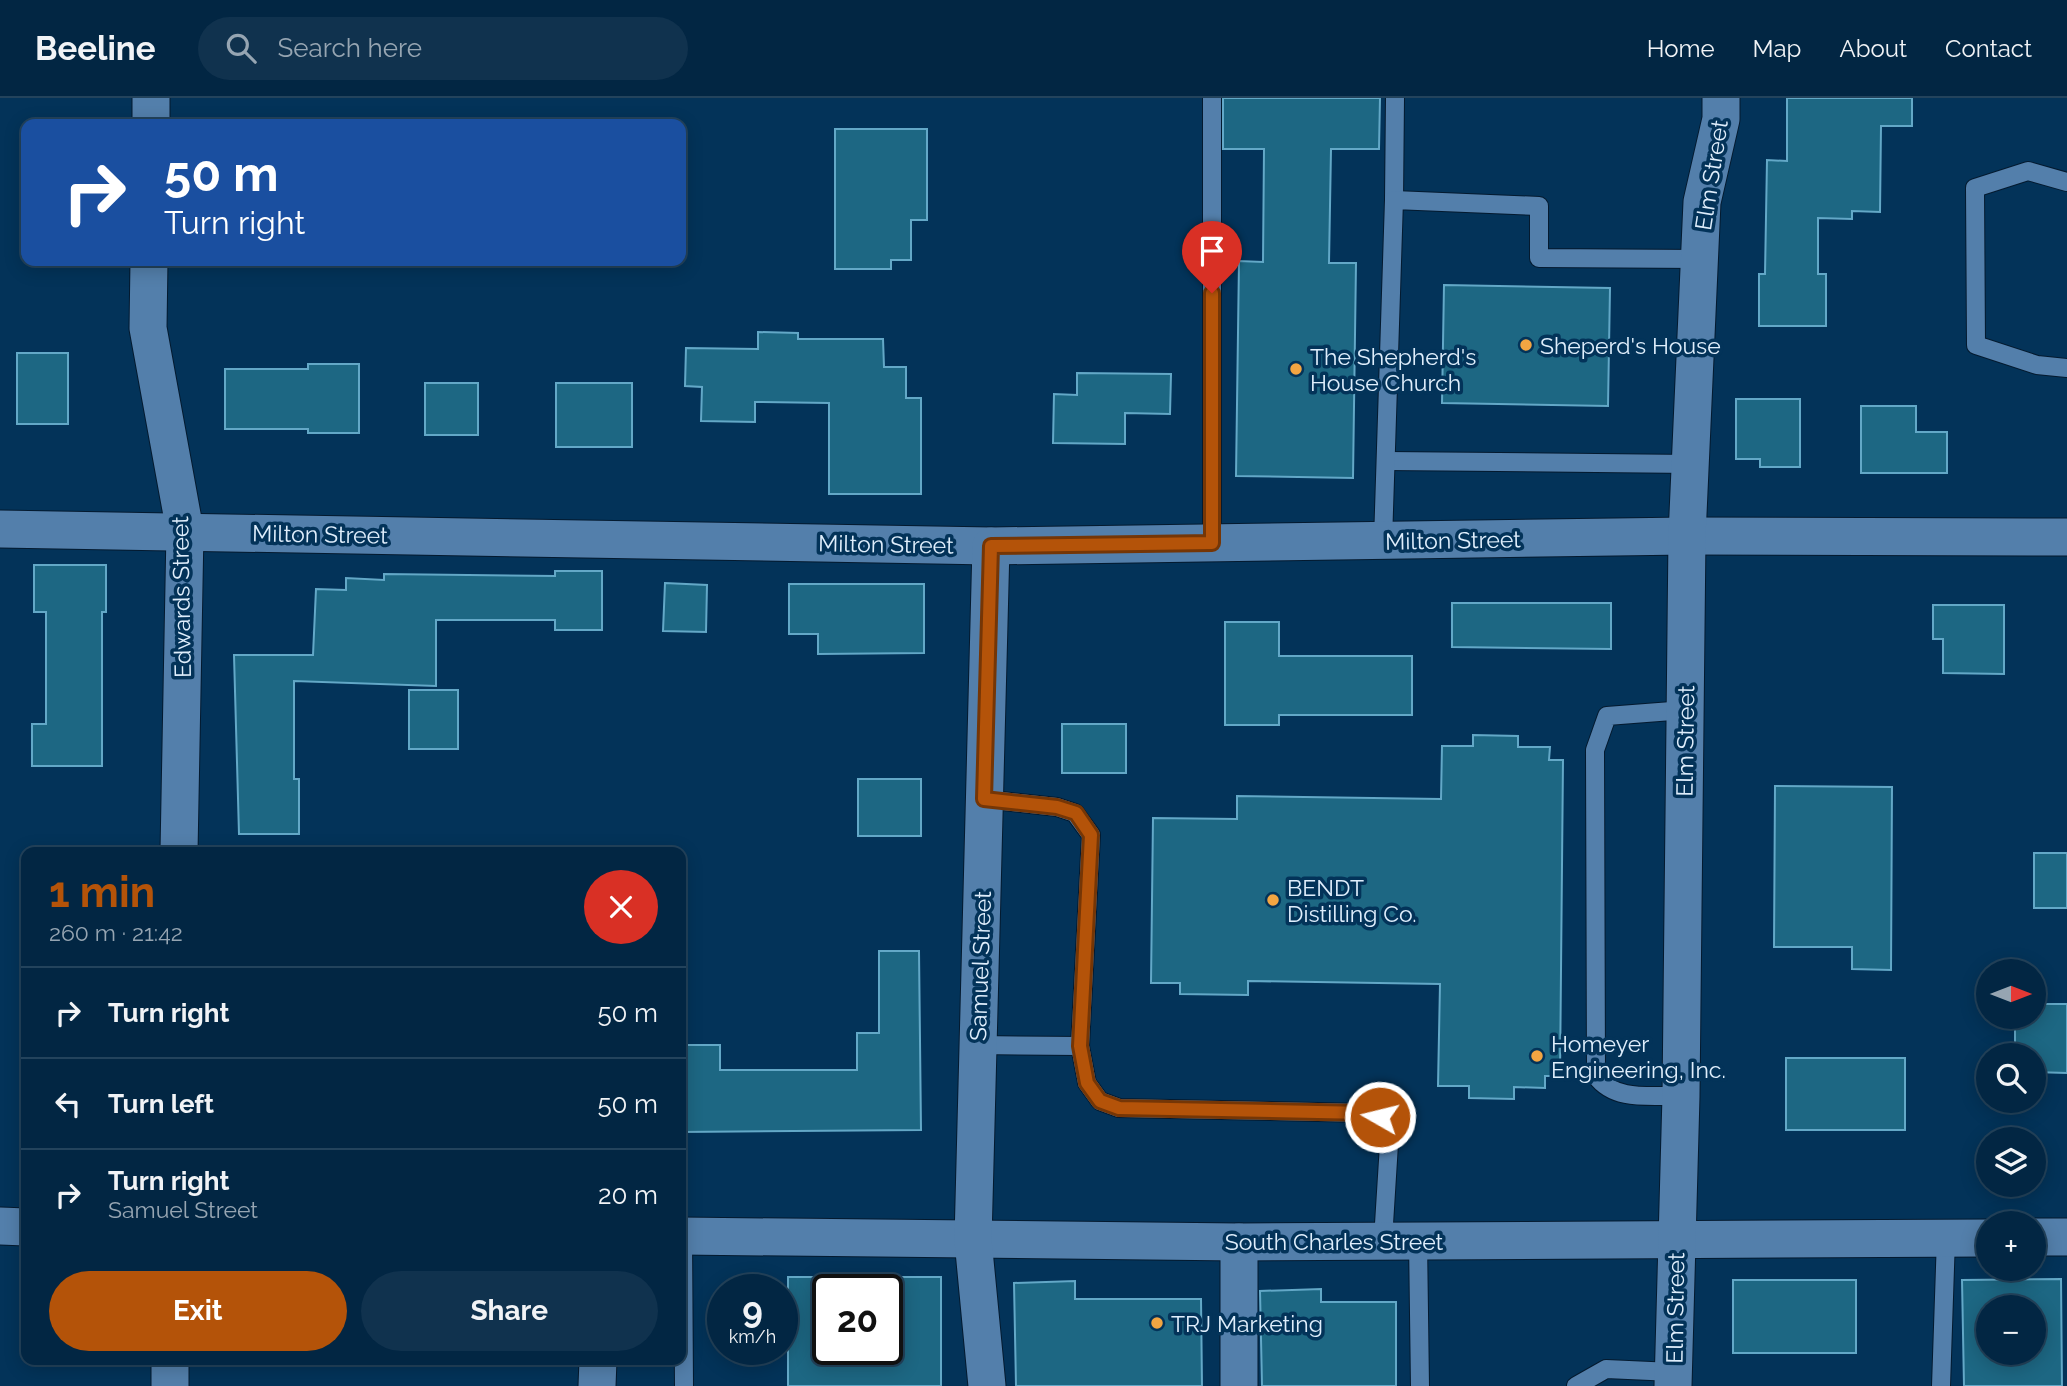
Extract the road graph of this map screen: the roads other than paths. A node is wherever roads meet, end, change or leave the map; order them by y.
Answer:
1 (151, 98) edge
2 (1212, 98) edge
3 (1395, 98) edge
4 (1721, 98) edge
5 (151, 119) edge
6 (2067, 182) edge
7 (1394, 200) junction
8 (1700, 259) junction
9 (149, 266) edge
10 (2067, 368) edge
11 (1386, 461) junction
12 (1692, 464) junction
13 (0, 529) edge
14 (185, 531) junction
15 (1687, 536) junction
16 (2067, 537) edge
17 (1384, 541) junction
18 (1212, 543) junction
19 (991, 546) junction
20 (1685, 710) junction
21 (984, 799) junction
22 (179, 847) edge
23 (977, 1045) junction
24 (1080, 1046) junction
25 (1681, 1096) junction
26 (0, 1226) edge
27 (21, 1227) edge
28 (686, 1236) edge
29 (2046, 1237) edge
30 (2067, 1237) edge
31 (1946, 1238) junction
32 (1976, 1238) edge
33 (973, 1240) junction
34 (1401, 1240) junction
35 (1676, 1240) junction
36 (1238, 1242) junction
37 (170, 1365) edge
38 (598, 1365) edge
39 (684, 1365) edge
40 (1673, 1379) edge
41 (170, 1386) edge
42 (597, 1386) edge
43 (684, 1386) edge
44 (987, 1386) edge
45 (1239, 1386) edge
46 (1420, 1386) edge
47 (1576, 1386) edge
48 (1941, 1386) edge

1 - 5 street
2 - 18 lane
3 - 7 lane
4 - 8 street, Elm Street
6 - 10 lane
7 - 8 lane
7 - 11 lane
8 - 12 street, Elm Street
9 - 14 street, Edwards Street
11 - 12 lane
11 - 17 lane
12 - 15 street, Elm Street
13 - 14 street, Milton Street
14 - 19 street, Milton Street
14 - 22 street, Edwards Street
15 - 16 street, Milton Street
15 - 17 street, Milton Street
15 - 20 street, Elm Street
17 - 18 street, Milton Street
18 - 19 street, Milton Street
19 - 21 street, Samuel Street
20 - 25 street, Elm Street
20 - 25 lane
21 - 23 street, Samuel Street
21 - 24 lane
23 - 24 lane
23 - 33 street, Samuel Street
24 - 34 lane
25 - 35 street, Elm Street
26 - 27 street
28 - 33 street, South Charles Street
29 - 30 street
31 - 32 street, South Charles Street
31 - 35 street, South Charles Street
31 - 48 lane
33 - 36 street, South Charles Street
33 - 44 street, Samuel Street
34 - 35 street, South Charles Street
34 - 36 street, South Charles Street
34 - 46 lane
35 - 40 street, Elm Street
36 - 45 street
37 - 41 street
38 - 42 street
39 - 43 lane
40 - 47 lane

